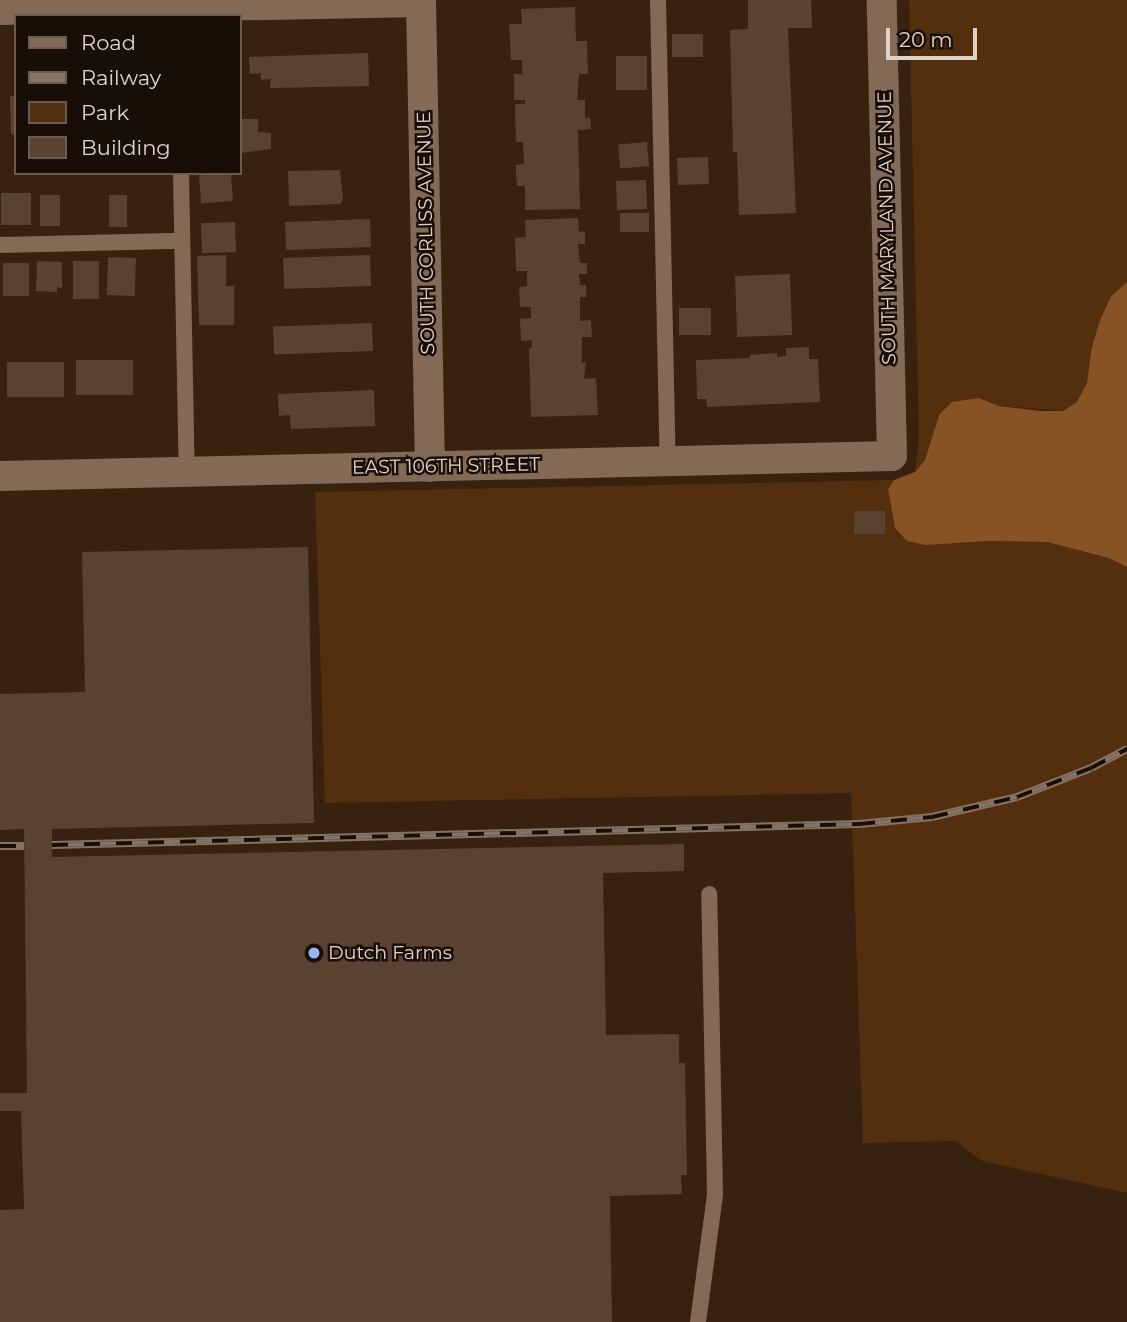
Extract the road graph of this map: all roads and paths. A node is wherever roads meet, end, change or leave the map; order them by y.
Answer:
1 (658, 0) edge
2 (882, 0) edge
3 (421, 1) edge
4 (177, 8) edge
5 (0, 10) edge
6 (181, 175) edge
7 (182, 241) junction
8 (0, 245) edge
9 (892, 456) joint
10 (668, 461) junction
11 (430, 467) junction
12 (187, 472) junction
13 (0, 476) edge
14 (709, 894) dead end
15 (698, 1322) edge

1 - 10 lane
2 - 9 street, SOUTH MARYLAND AVENUE
3 - 4 street
3 - 11 street, SOUTH CORLISS AVENUE
4 - 5 street
6 - 7 lane
7 - 8 lane
7 - 12 lane
9 - 10 street, EAST 106TH STREET
10 - 11 street, EAST 106TH STREET
11 - 12 street, EAST 106TH STREET
12 - 13 street, EAST 106TH STREET
14 - 15 lane

